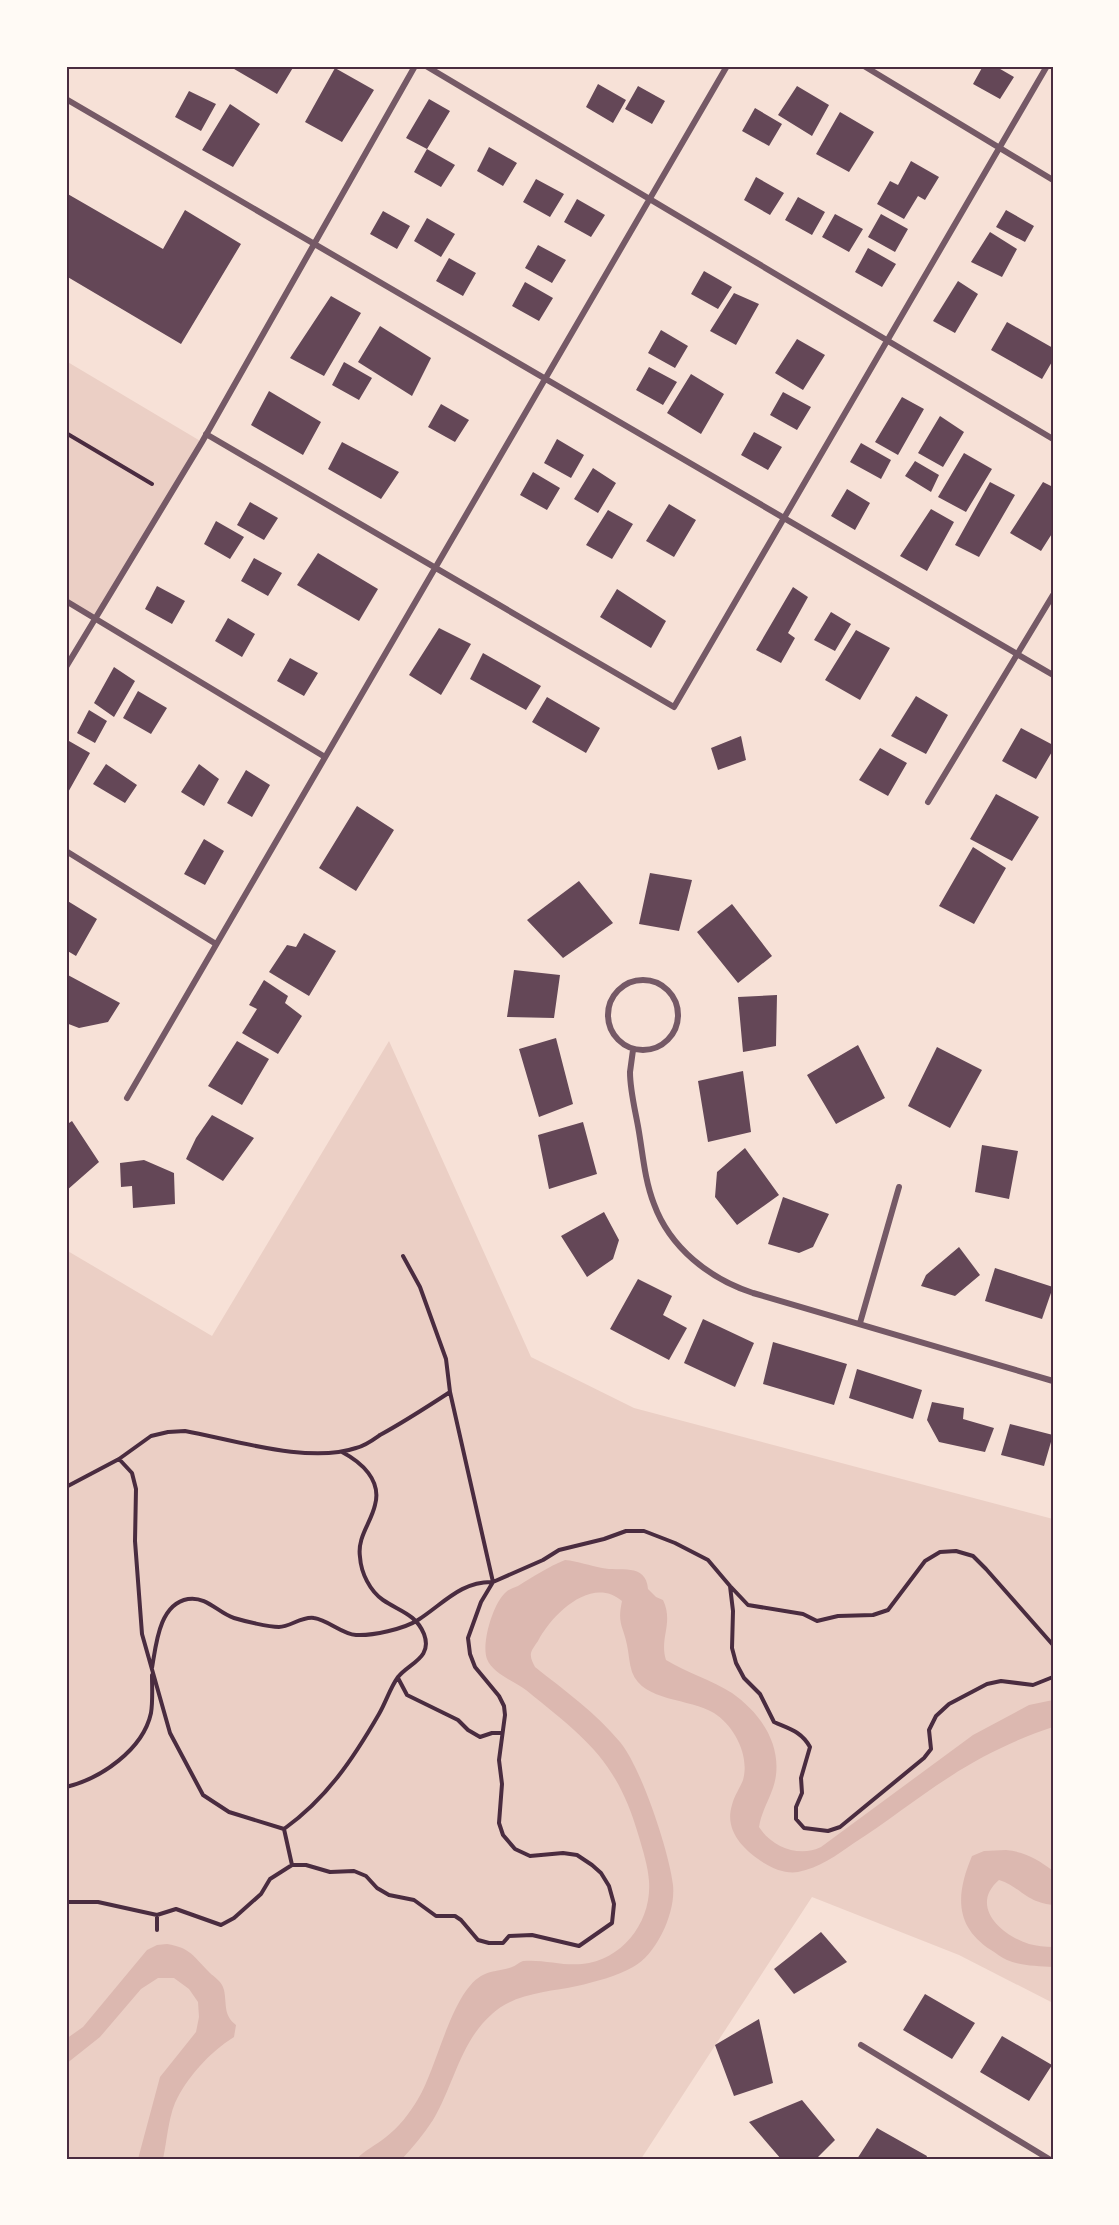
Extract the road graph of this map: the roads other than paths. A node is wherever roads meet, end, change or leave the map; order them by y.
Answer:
1 (415, 66) edge
2 (426, 66) edge
3 (727, 66) edge
4 (864, 66) edge
5 (1047, 66) edge
6 (66, 99) edge
7 (1000, 147) junction
8 (1053, 180) edge
9 (650, 199) junction
10 (315, 244) junction
11 (888, 340) junction
12 (545, 379) junction
13 (206, 434) junction
14 (1053, 439) edge
15 (785, 519) junction
16 (435, 569) junction
17 (1053, 595) edge
18 (66, 601) edge
19 (95, 618) junction
20 (1018, 655) junction
21 (66, 667) edge
22 (1053, 675) edge
23 (325, 757) junction
24 (928, 802) dead end
25 (66, 850) edge
26 (216, 944) junction
27 (633, 1050) junction
28 (127, 1098) dead end
29 (899, 1187) dead end
30 (860, 1323) junction
31 (1053, 1381) edge
32 (861, 2045) dead end
33 (1049, 2159) edge

1 - 10 street
2 - 9 street
3 - 9 street
4 - 7 street
5 - 7 street
6 - 10 street
7 - 8 street
7 - 11 street
9 - 11 street
9 - 12 street
10 - 12 street
10 - 13 street
11 - 14 street
11 - 15 street
12 - 15 street
12 - 16 street
13 - 16 street
13 - 19 street
15 - 16 street
15 - 20 street
16 - 23 street
17 - 20 street
18 - 19 street
19 - 21 street
19 - 23 street
20 - 22 street
20 - 24 street
23 - 26 street
25 - 26 street
26 - 28 street
27 - 27 street
27 - 30 street
29 - 30 street
30 - 31 street
32 - 33 street

